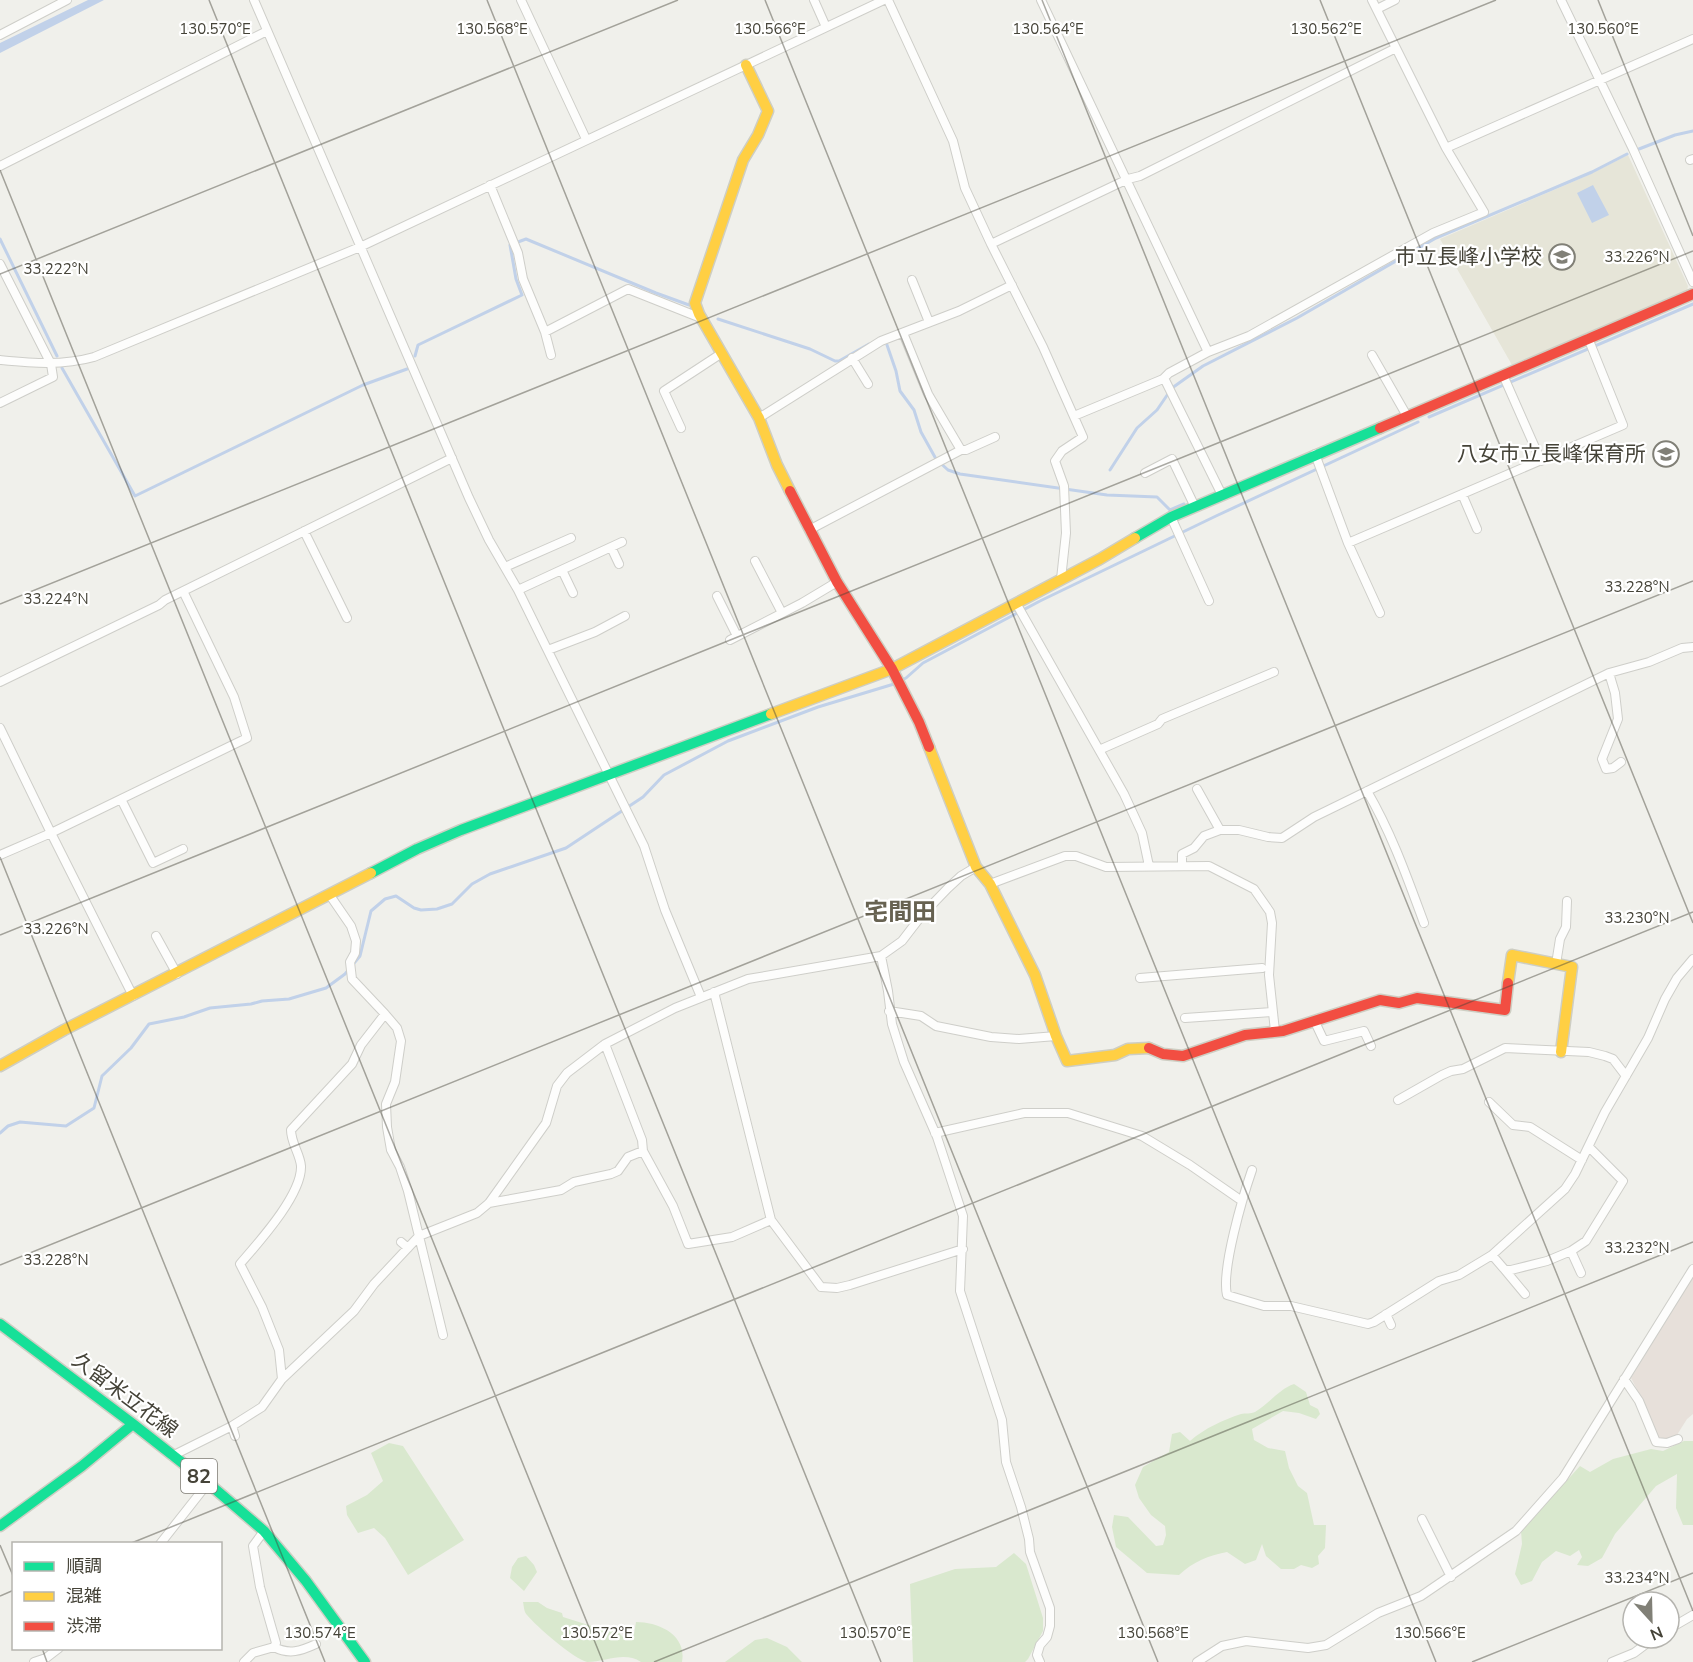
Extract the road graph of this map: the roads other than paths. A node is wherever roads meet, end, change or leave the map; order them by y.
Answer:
1 (67, 0) edge
2 (254, 0) edge
3 (521, 0) edge
4 (814, 0) edge
5 (886, 0) edge
6 (1041, 0) edge
7 (1372, 0) edge
8 (1395, 0) edge
9 (1561, 0) edge
10 (1377, 9) junction
11 (826, 27) junction
12 (267, 31) junction
13 (0, 35) edge
14 (1693, 39) edge
15 (1396, 48) junction
16 (746, 65) junction
17 (1599, 80) junction
18 (586, 140) junction
19 (1446, 148) junction
20 (0, 166) edge
21 (1128, 180) junction
22 (490, 185) junction
23 (991, 244) junction
24 (360, 247) junction
25 (0, 264) edge
26 (912, 280) dead end
27 (1693, 282) edge
28 (1012, 285) junction
29 (1693, 294) edge
30 (702, 318) junction
31 (929, 322) junction
32 (545, 332) junction
33 (903, 333) junction
34 (1588, 338) junction
35 (1208, 352) junction
36 (722, 353) junction
37 (551, 355) dead end
38 (1372, 355) dead end
39 (852, 358) junction
40 (0, 360) edge
41 (51, 364) junction
42 (1503, 375) junction
43 (1164, 378) junction
44 (868, 384) dead end
45 (0, 403) edge
46 (1074, 416) junction
47 (1407, 416) junction
48 (759, 418) junction
49 (681, 428) dead end
50 (995, 436) dead end
51 (961, 450) junction
52 (1315, 454) junction
53 (452, 458) junction
54 (1541, 461) junction
55 (1145, 473) dead end
56 (1462, 494) junction
57 (1222, 495) junction
58 (1196, 507) junction
59 (1171, 517) junction
60 (1477, 529) dead end
61 (809, 530) junction
62 (304, 531) junction
63 (571, 538) dead end
64 (622, 542) dead end
65 (1348, 543) junction
66 (611, 547) junction
67 (755, 561) dead end
68 (619, 564) dead end
69 (505, 567) junction
70 (562, 570) junction
71 (1061, 579) junction
72 (837, 582) junction
73 (518, 590) junction
74 (183, 591) junction
75 (573, 593) dead end
76 (717, 596) dead end
77 (1209, 602) dead end
78 (1016, 603) junction
79 (721, 604) junction
80 (713, 609) dead end
81 (782, 613) junction
82 (1380, 614) dead end
83 (625, 616) dead end
84 (347, 618) dead end
85 (1693, 647) edge
86 (548, 650) junction
87 (1274, 672) dead end
88 (894, 673) junction
89 (1609, 673) junction
90 (0, 682) edge
91 (0, 728) edge
92 (1099, 750) junction
93 (1621, 762) dead end
94 (608, 776) junction
95 (1197, 789) dead end
96 (1367, 791) junction
97 (121, 799) junction
98 (1220, 830) junction
99 (51, 833) junction
100 (183, 849) dead end
101 (0, 855) edge
102 (1149, 866) junction
103 (1182, 866) junction
104 (976, 867) junction
105 (990, 884) junction
106 (329, 894) junction
107 (1567, 901) dead end
108 (1424, 923) dead end
109 (156, 936) dead end
110 (881, 956) junction
111 (1693, 960) edge
112 (1556, 964) junction
113 (1262, 968) dead end
114 (177, 974) junction
115 (1140, 978) dead end
116 (714, 992) junction
117 (133, 996) junction
118 (701, 998) junction
119 (890, 1011) junction
120 (1273, 1011) junction
121 (385, 1014) junction
122 (1185, 1018) dead end
123 (1315, 1022) junction
124 (1275, 1031) junction
125 (1056, 1036) junction
126 (605, 1044) junction
127 (1371, 1046) dead end
128 (1561, 1052) junction
129 (0, 1066) edge
130 (1626, 1076) junction
131 (1398, 1101) dead end
132 (1489, 1102) dead end
133 (935, 1133) junction
134 (1588, 1147) junction
135 (643, 1151) junction
136 (1582, 1160) junction
137 (1252, 1170) dead end
138 (1242, 1201) junction
139 (489, 1203) junction
140 (771, 1220) junction
141 (419, 1236) junction
142 (401, 1242) dead end
143 (408, 1248) junction
144 (963, 1249) junction
145 (1571, 1251) junction
146 (1492, 1255) junction
147 (1693, 1269) edge
148 (1505, 1270) junction
149 (1581, 1273) dead end
150 (1525, 1294) dead end
151 (1386, 1314) junction
152 (0, 1324) edge
153 (1391, 1325) dead end
154 (443, 1335) dead end
155 (1624, 1378) junction
156 (282, 1379) junction
157 (133, 1424) junction
158 (232, 1426) junction
159 (235, 1436) dead end
160 (1678, 1439) dead end
161 (172, 1456) junction
162 (207, 1483) junction
163 (1422, 1519) dead end
164 (0, 1526) edge
165 (264, 1531) junction
166 (162, 1542) edge
167 (1451, 1577) junction
168 (316, 1644) dead end
169 (274, 1647) junction
170 (1638, 1650) edge
171 (46, 1660) edge
172 (34, 1662) edge
173 (244, 1662) edge
174 (365, 1662) edge
175 (1040, 1662) edge
176 (1197, 1662) edge
177 (1612, 1662) edge

1 - 13 street
2 - 12 street
3 - 18 street
4 - 11 street
5 - 11 street
5 - 23 street
6 - 21 street
7 - 10 street
8 - 10 street
9 - 17 street
10 - 15 street
11 - 16 street
12 - 20 street
12 - 24 street
14 - 17 street
15 - 19 street
15 - 21 street
16 - 18 street
16 - 30 street
17 - 19 street
17 - 27 street
18 - 22 street
19 - 35 street
21 - 23 street
21 - 35 street
22 - 24 street
22 - 32 street
23 - 28 street
24 - 41 street
24 - 53 street
25 - 41 street
26 - 31 street
28 - 31 street
28 - 46 street
29 - 34 street
30 - 32 street
30 - 36 street
31 - 33 street
32 - 37 street
33 - 39 street
33 - 51 street
34 - 42 street
34 - 54 street
35 - 43 street
36 - 48 street
36 - 49 street
38 - 47 street
39 - 44 street
39 - 48 street
40 - 41 street
41 - 45 street
42 - 47 street
42 - 54 street
43 - 46 street
43 - 57 street
46 - 71 street
47 - 52 street
48 - 61 street
50 - 51 street
51 - 61 street
52 - 57 street
52 - 65 street
53 - 62 street
53 - 69 street
54 - 56 street
55 - 58 street
56 - 60 street
56 - 65 street
57 - 58 street
58 - 59 street
59 - 71 street
59 - 77 street
61 - 72 street
62 - 74 street
62 - 84 street
63 - 69 street
64 - 66 street
65 - 82 street
66 - 68 street
66 - 70 street
67 - 81 street
69 - 73 street
70 - 73 street
70 - 75 street
71 - 78 street
72 - 81 street
72 - 88 street
73 - 86 street
74 - 90 street
74 - 97 street
76 - 79 street
78 - 88 street
78 - 92 street
79 - 80 street
79 - 81 street
83 - 86 street
85 - 89 street
86 - 94 street
87 - 92 street
88 - 94 street
88 - 104 street
89 - 93 street
89 - 96 street
91 - 99 street
92 - 102 street
94 - 106 street
94 - 118 street
95 - 98 street
96 - 98 street
96 - 108 street
97 - 99 street
97 - 100 street
98 - 103 street
99 - 101 street
99 - 117 street
102 - 103 street
102 - 105 street
103 - 120 street
104 - 105 street
104 - 110 street
105 - 125 street
106 - 114 street
106 - 121 street
107 - 112 street
109 - 114 street
110 - 116 street
110 - 119 street
111 - 130 street
112 - 123 street
112 - 128 street
113 - 115 street
114 - 117 street
116 - 118 street
116 - 140 street
117 - 129 street
118 - 126 street
119 - 125 street
119 - 133 street
120 - 122 street
120 - 124 street
121 - 141 street
121 - 156 street
123 - 124 street
123 - 127 street
124 - 125 street
126 - 135 street
126 - 139 street
128 - 130 street
128 - 131 street
130 - 134 street
132 - 136 street
133 - 138 street
133 - 144 street
134 - 136 street
134 - 145 street
135 - 139 street
135 - 140 street
136 - 146 street
137 - 138 street
138 - 151 street
139 - 141 street
140 - 144 street
141 - 143 street
141 - 154 street
142 - 143 street
143 - 156 street
144 - 175 street
145 - 148 street
145 - 149 street
146 - 148 street
146 - 151 street
147 - 155 street
148 - 150 street
151 - 153 street
152 - 157 street, 久留米立花線 / 82
155 - 160 street
155 - 167 street
156 - 158 street
157 - 161 street, 久留米立花線 / 82
157 - 164 street
158 - 159 street
158 - 161 street
161 - 162 street, 久留米立花線 / 82
162 - 165 street, 久留米立花線 / 82
162 - 166 street
163 - 167 street
165 - 169 street
165 - 174 street, 久留米立花線 / 82
167 - 176 street
168 - 169 street
169 - 173 street
170 - 177 street
171 - 172 street

